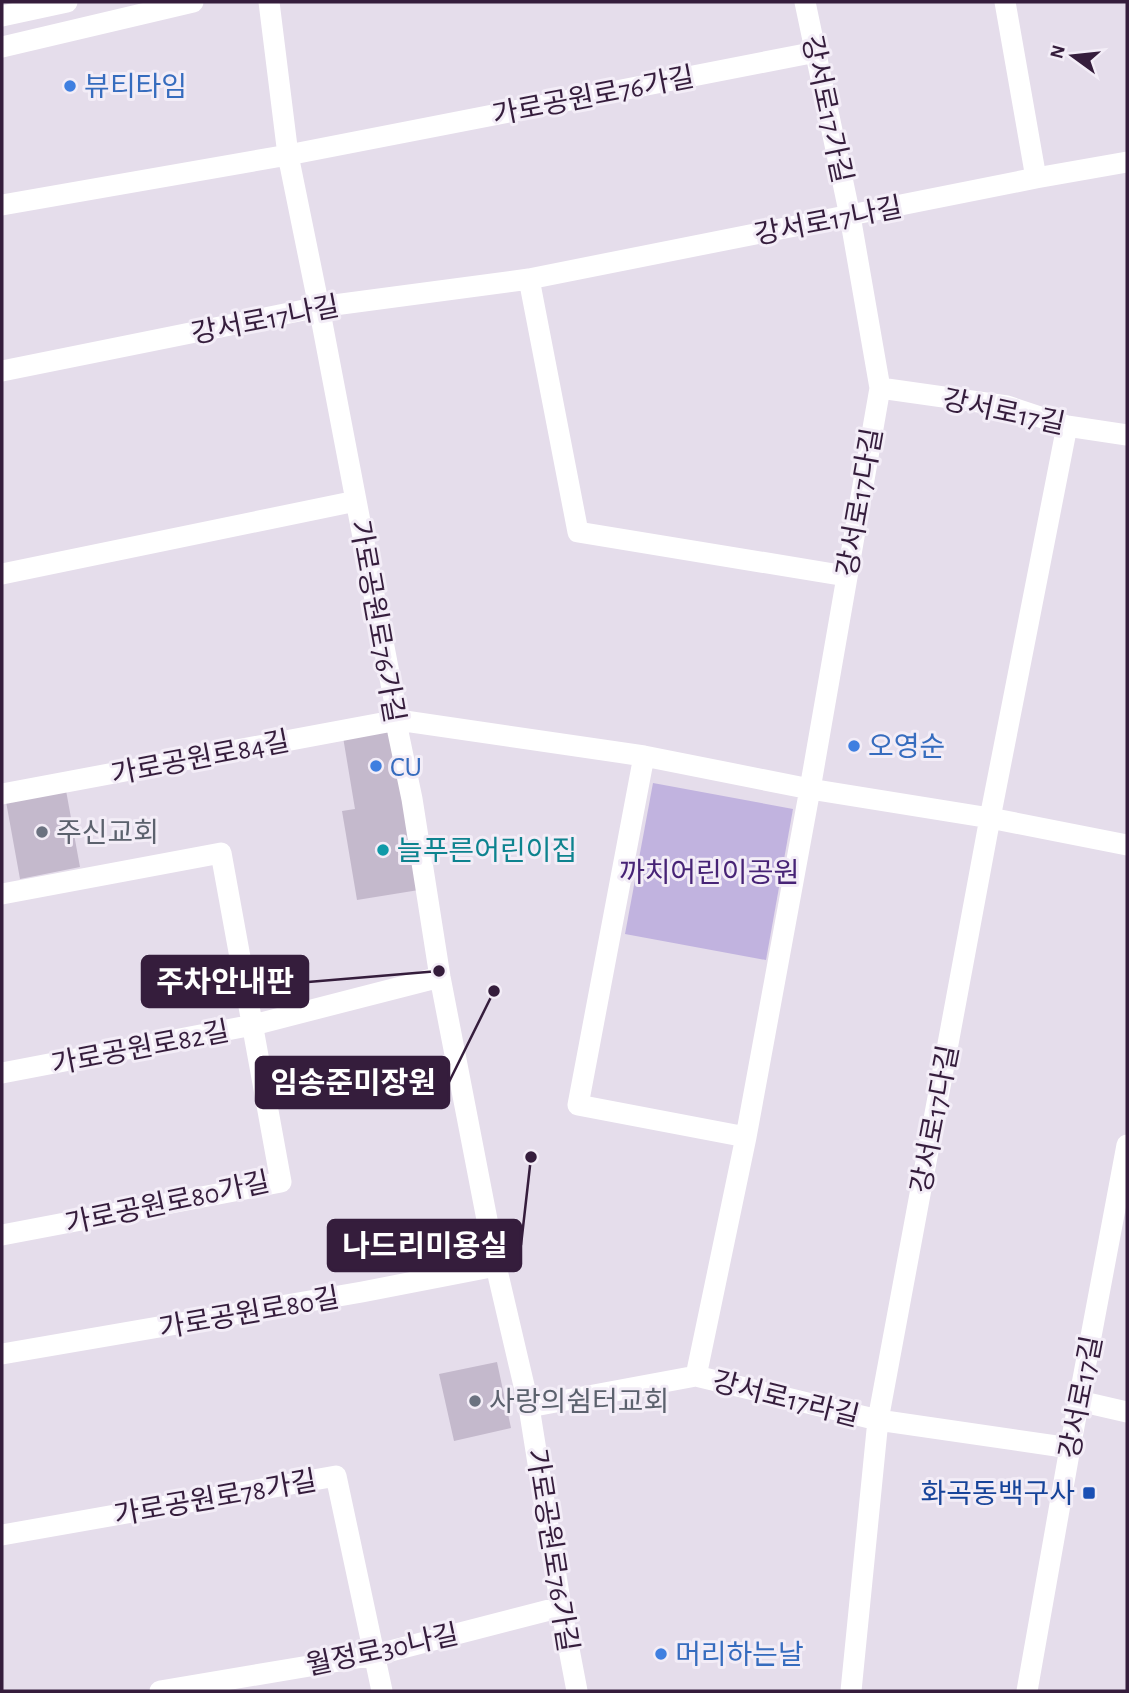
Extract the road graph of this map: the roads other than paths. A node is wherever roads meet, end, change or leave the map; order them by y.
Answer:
1 (67, 2) edge
2 (193, 2) edge
3 (269, 2) edge
4 (805, 2) edge
5 (1005, 2) edge
6 (2, 16) edge
7 (2, 47) edge
8 (816, 52) junction
9 (288, 155) junction
10 (1127, 162) edge
11 (1036, 178) junction
12 (2, 205) edge
13 (850, 216) junction
14 (529, 279) junction
15 (319, 307) junction
16 (2, 371) edge
17 (880, 388) junction
18 (1067, 426) junction
19 (1127, 435) edge
20 (356, 501) junction
21 (2, 574) edge
22 (846, 576) junction
23 (398, 720) junction
24 (643, 756) junction
25 (810, 789) junction
26 (2, 794) edge
27 (990, 818) junction
28 (1127, 845) edge
29 (2, 894) edge
30 (440, 977) junction
31 (253, 1025) junction
32 (2, 1073) edge
33 (746, 1137) junction
34 (1127, 1145) edge
35 (2, 1235) edge
36 (496, 1266) junction
37 (2, 1354) edge
38 (696, 1376) junction
39 (1079, 1401) junction
40 (529, 1407) junction
41 (1127, 1412) edge
42 (878, 1420) junction
43 (1070, 1448) junction
44 (2, 1535) edge
45 (561, 1607) junction
46 (375, 1655) junction
47 (160, 1691) edge
48 (382, 1691) edge
49 (577, 1691) edge
50 (851, 1691) edge
51 (1027, 1691) edge

1 - 6 street
2 - 7 street
3 - 9 street, 가로공원로76가길
4 - 8 street, 강서로17가길
5 - 11 street
8 - 9 street, 가로공원로76가길
8 - 13 street, 강서로17가길
9 - 12 street, 가로공원로76가길
9 - 15 street, 가로공원로76가길
10 - 11 street, 강서로17나길
11 - 13 street, 강서로17나길
13 - 14 street, 강서로17나길
13 - 17 street, 강서로17다길
14 - 15 street, 강서로17나길
14 - 22 street
15 - 16 street, 강서로17나길
15 - 20 street, 가로공원로76가길
17 - 18 street, 강서로17길
17 - 22 street, 강서로17다길
18 - 19 street, 강서로17길
18 - 27 street, 강서로17다길
20 - 21 street, 가로공원로76가길
20 - 23 street, 가로공원로76가길
22 - 25 street, 강서로17다길
23 - 24 street
23 - 26 street, 가로공원로84길
23 - 30 street, 가로공원로76가길
24 - 25 street
24 - 33 street
25 - 27 street
25 - 33 street, 강서로17다길
27 - 28 street
27 - 42 street, 강서로17다길
29 - 31 street, 가로공원로80가길
30 - 31 street, 가로공원로82길
30 - 36 street, 가로공원로76가길
31 - 32 street, 가로공원로82길
31 - 35 street, 가로공원로80가길
33 - 38 street, 강서로17다길
34 - 39 street, 강서로17길
36 - 37 street, 가로공원로80길
36 - 40 street, 가로공원로76가길
38 - 40 street, 강서로17라길
38 - 42 street, 강서로17라길
39 - 41 street
39 - 43 street, 강서로17길
40 - 45 street, 가로공원로76가길
42 - 43 street, 강서로17라길
42 - 50 street, 강서로17라길
43 - 51 street, 강서로17길
44 - 46 street, 가로공원로78가길
45 - 46 street, 월정로30나길
45 - 49 street, 가로공원로76가길
46 - 47 street, 월정로30나길
46 - 48 street, 가로공원로78가길

